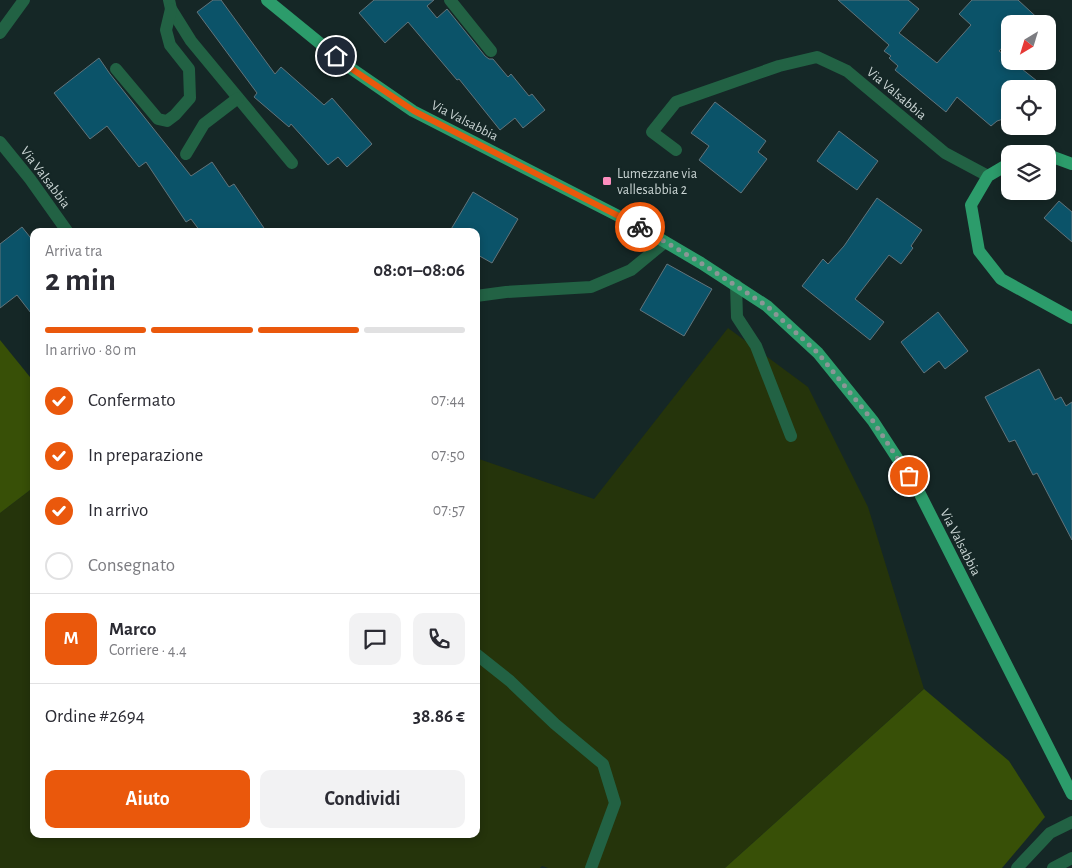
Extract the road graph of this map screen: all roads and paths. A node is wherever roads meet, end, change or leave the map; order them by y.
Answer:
1 (24, 0) edge
2 (268, 0) edge
3 (450, 0) edge
4 (170, 5) edge
5 (0, 33) edge
6 (491, 51) dead end
7 (116, 69) dead end
8 (238, 98) junction
9 (0, 142) edge
10 (676, 150) dead end
11 (186, 154) dead end
12 (1056, 158) edge
13 (292, 162) dead end
14 (1072, 164) edge
15 (1001, 168) edge
16 (988, 176) junction
17 (65, 228) edge
18 (665, 242) junction
19 (736, 286) junction
20 (480, 295) edge
21 (1072, 318) edge
22 (791, 436) dead end
23 (480, 657) edge
24 (1072, 794) edge
25 (1072, 822) edge
26 (1072, 858) edge
27 (591, 868) edge
28 (1017, 868) edge
29 (1052, 868) edge

1 - 5 street
2 - 18 main road, Via Valsabbia
3 - 6 street
4 - 7 street
4 - 8 street
8 - 11 street
8 - 13 street
9 - 17 street, Via Valsabbia
10 - 16 street, Via Valsabbia
12 - 14 main road
15 - 16 main road
16 - 21 main road
18 - 19 main road, Via Valsabbia
18 - 20 street
19 - 22 street
19 - 24 main road, Via Valsabbia
23 - 27 street
25 - 28 street
26 - 29 street

